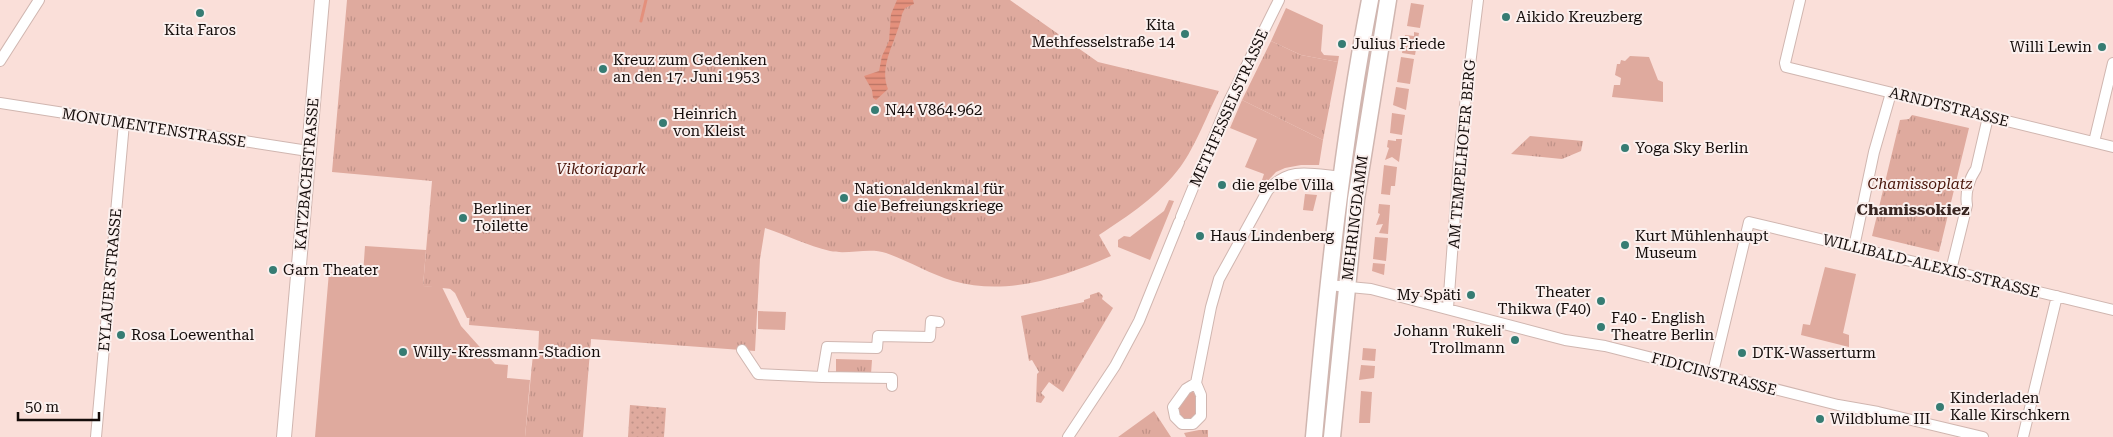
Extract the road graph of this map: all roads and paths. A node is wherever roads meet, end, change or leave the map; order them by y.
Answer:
1 (39, 0) edge
2 (322, 0) edge
3 (1279, 0) edge
4 (1370, 0) edge
5 (1388, 0) edge
6 (1478, 0) edge
7 (1800, 0) edge
8 (0, 61) edge
9 (2113, 63) edge
10 (1891, 93) junction
11 (0, 103) edge
12 (1988, 116) junction
13 (124, 123) junction
14 (2094, 142) junction
15 (2113, 147) edge
16 (308, 151) junction
17 (1341, 177) junction
18 (1854, 247) junction
19 (1951, 270) junction
20 (1328, 285) junction
21 (1346, 287) junction
22 (2058, 296) junction
23 (1448, 308) junction
24 (2113, 310) edge
25 (939, 322) dead end
26 (742, 350) dead end
27 (1713, 372) junction
28 (822, 377) junction
29 (1196, 383) dead end
30 (892, 386) dead end
31 (96, 437) edge
32 (284, 437) edge
33 (1068, 437) edge
34 (1314, 437) edge
35 (1332, 437) edge
36 (1983, 437) edge
37 (2023, 437) edge

1 - 8 street
2 - 16 main road, KATZBACHSTRASSE
3 - 33 street, METHFESSELSTRASSE
4 - 17 main road, MEHRINGDAMM
5 - 21 main road, MEHRINGDAMM
6 - 23 street, AM TEMPELHOFER BERG
7 - 10 street, ARNDTSTRASSE
9 - 14 street
10 - 12 street, ARNDTSTRASSE
10 - 18 street
11 - 13 street, MONUMENTENSTRASSE
12 - 14 street, ARNDTSTRASSE
12 - 19 street
13 - 16 street, MONUMENTENSTRASSE
13 - 31 street, EYLAUER STRASSE
14 - 15 street, ARNDTSTRASSE
16 - 32 main road, KATZBACHSTRASSE
17 - 20 main road, MEHRINGDAMM
17 - 29 street
18 - 19 street, WILLIBALD-ALEXIS-STRASSE
18 - 27 street, WILLIBALD-ALEXIS-STRASSE
19 - 22 street, WILLIBALD-ALEXIS-STRASSE
20 - 21 street, FIDICINSTRASSE
20 - 34 main road, MEHRINGDAMM
21 - 23 street, FIDICINSTRASSE
21 - 35 main road, MEHRINGDAMM
22 - 24 street, WILLIBALD-ALEXIS-STRASSE
22 - 37 street
23 - 27 street, FIDICINSTRASSE
25 - 28 street
26 - 28 street
27 - 36 street, FIDICINSTRASSE
28 - 30 street

